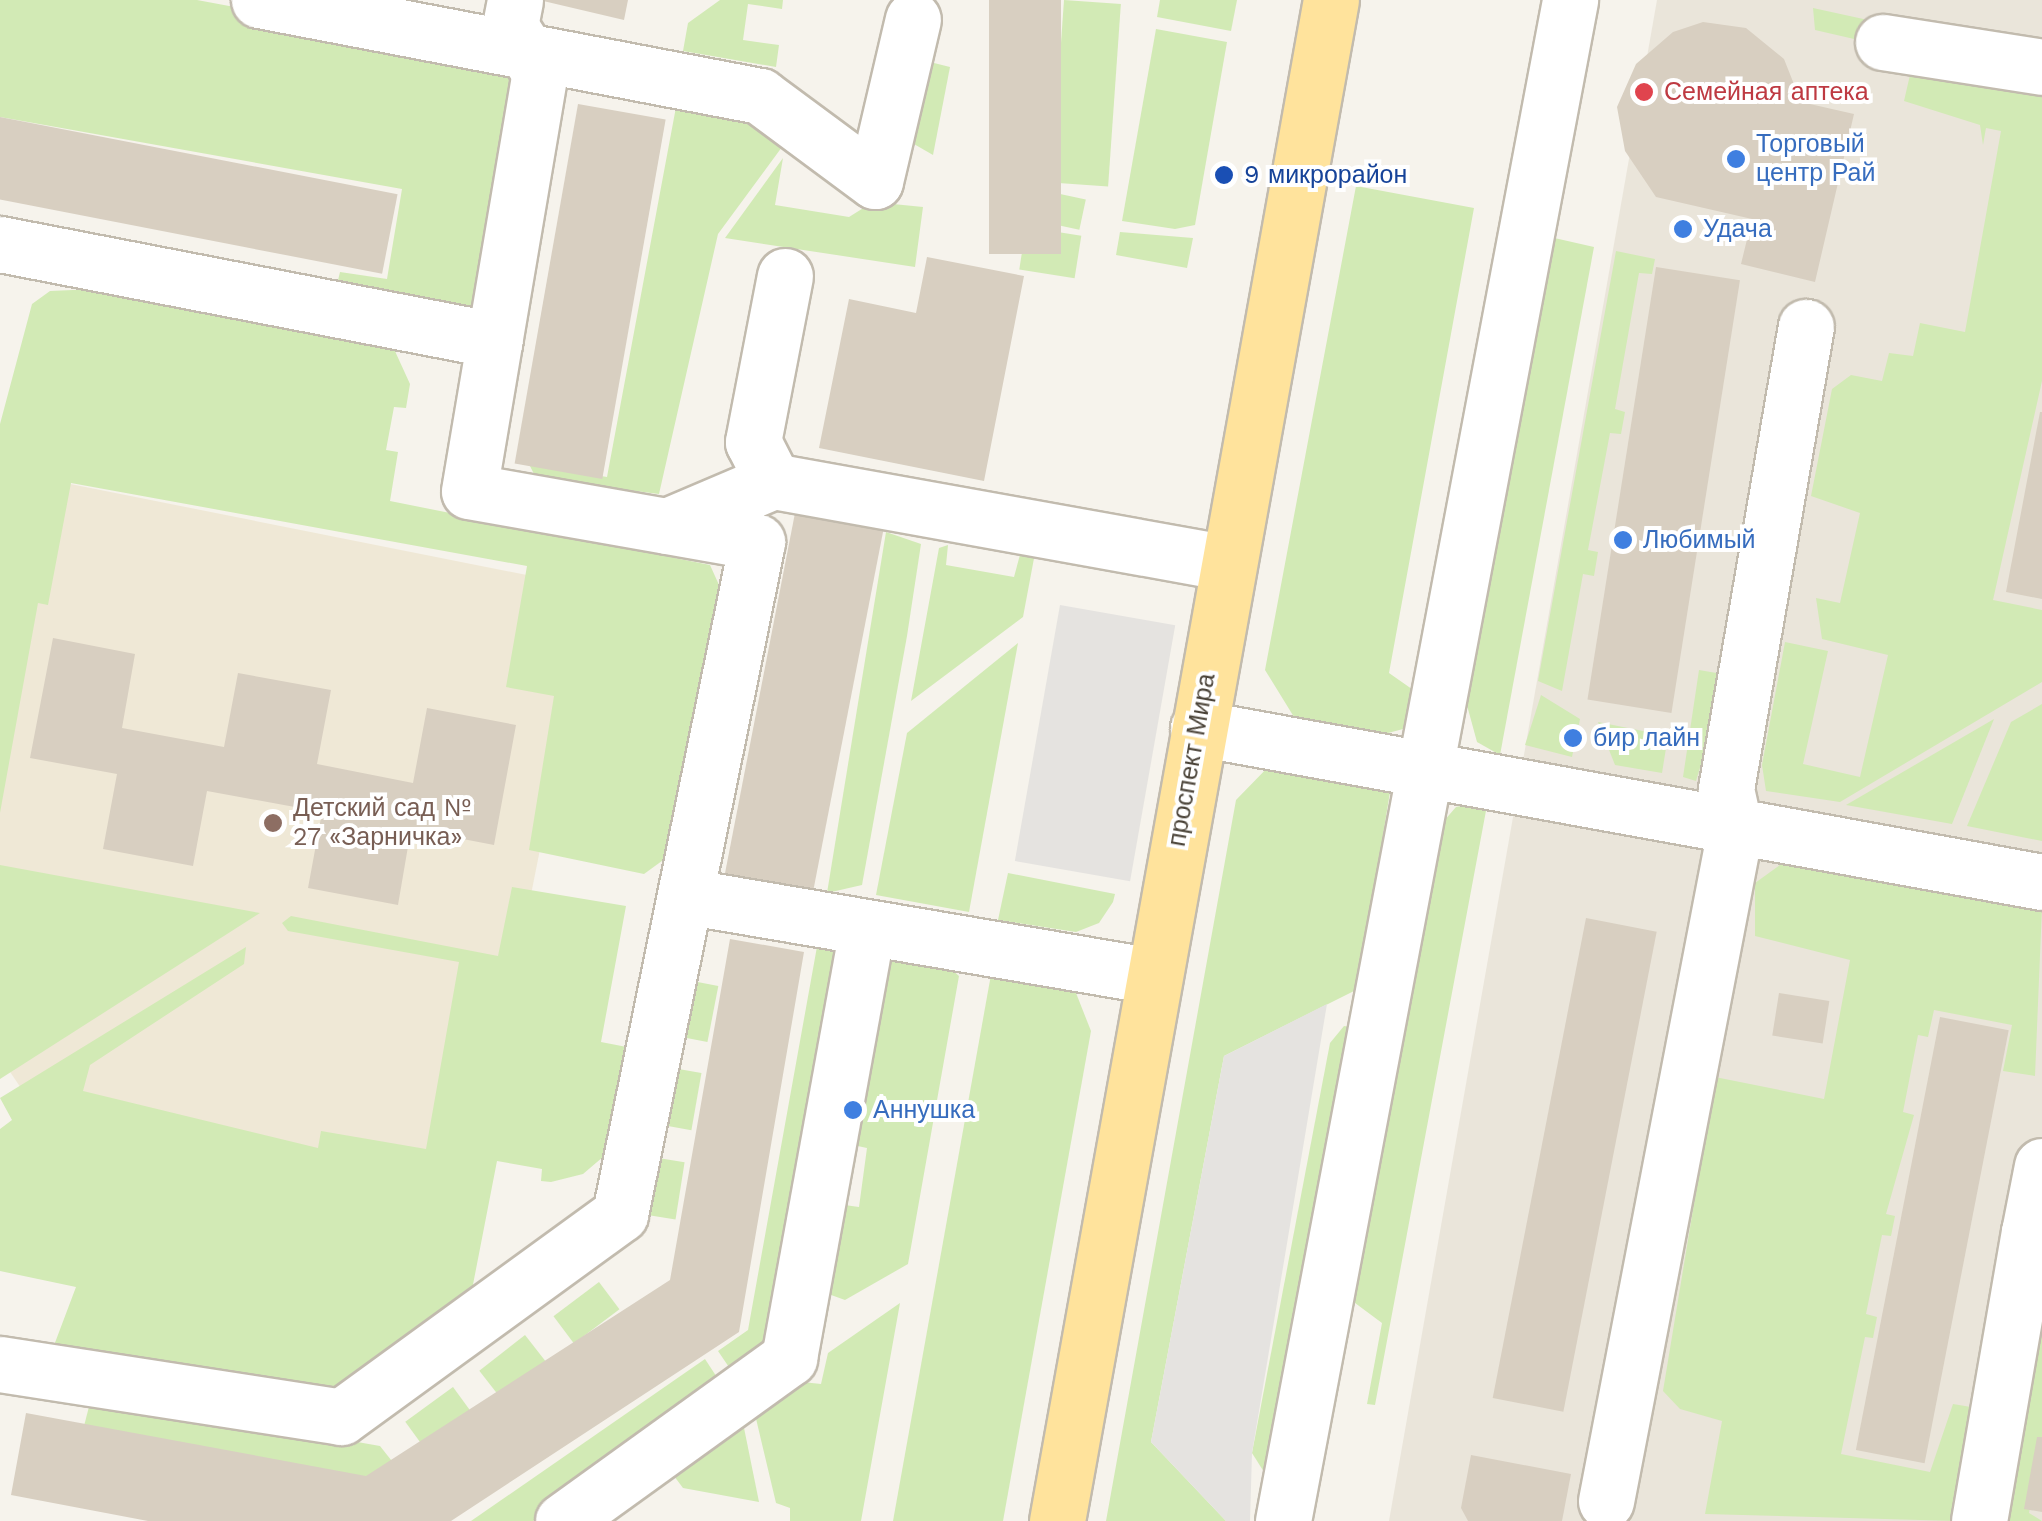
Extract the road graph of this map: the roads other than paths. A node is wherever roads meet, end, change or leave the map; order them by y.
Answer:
1 (259, 0) edge
2 (1331, 0) edge
3 (1570, 0) edge
4 (914, 19) dead end
5 (520, 25) edge
6 (1883, 42) dead end
7 (2042, 68) edge
8 (0, 244) edge
9 (785, 276) dead end
10 (1806, 326) dead end
11 (495, 340) junction
12 (773, 482) junction
13 (667, 526) junction
14 (1228, 563) junction
15 (1198, 728) junction
16 (1430, 768) junction
17 (1735, 830) junction
18 (2042, 882) edge
19 (685, 896) junction
20 (867, 929) junction
21 (1154, 976) junction
22 (2042, 1166) edge
23 (2036, 1233) edge
24 (0, 1364) edge
25 (1606, 1500) dead end
26 (563, 1521) edge
27 (1057, 1521) edge
28 (1283, 1521) edge
29 (1979, 1521) edge

1 - 5 street
2 - 14 main road, проспект Мира
3 - 16 street
4 - 5 street
5 - 11 street
6 - 7 street
8 - 11 street
9 - 12 street
10 - 17 street
11 - 13 street
12 - 13 street
12 - 14 street
13 - 19 street
14 - 15 main road, проспект Мира
15 - 16 street
15 - 21 main road, проспект Мира
16 - 17 street
16 - 28 street
17 - 18 street
17 - 25 street
19 - 20 street
19 - 24 street
20 - 21 street
20 - 26 street
21 - 27 main road, проспект Мира
22 - 23 street
23 - 29 street

